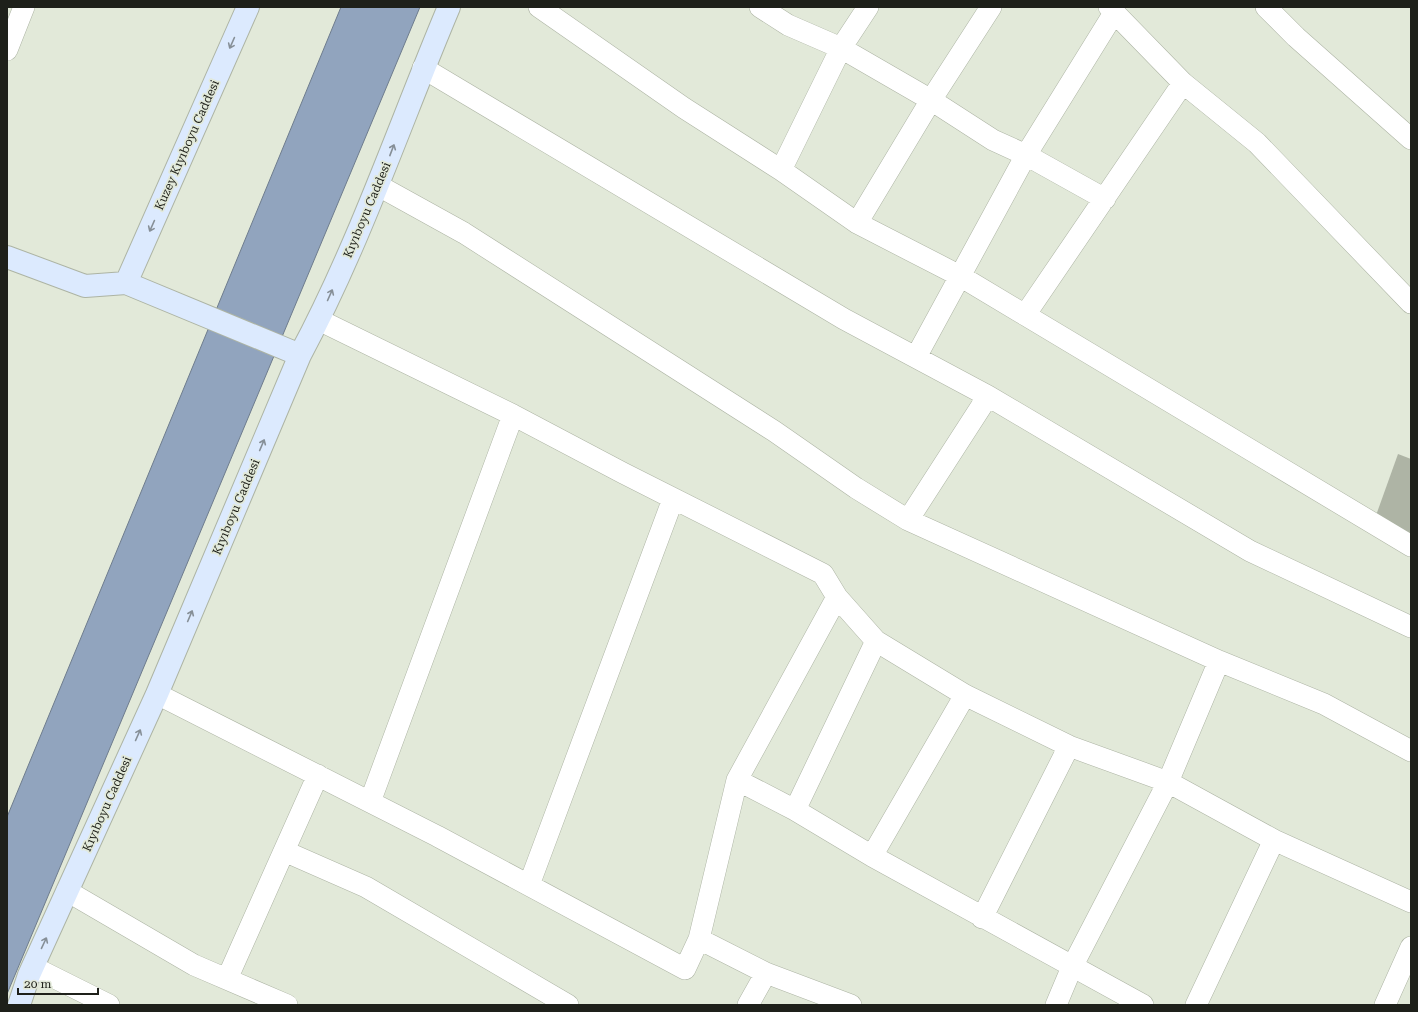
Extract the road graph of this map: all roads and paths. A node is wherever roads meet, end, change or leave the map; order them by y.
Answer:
1 (24, 7) edge
2 (248, 7) edge
3 (449, 7) edge
4 (464, 7) edge
5 (539, 7) edge
6 (760, 7) edge
7 (868, 7) edge
8 (991, 7) edge
9 (1266, 7) edge
10 (1112, 10) edge
11 (440, 28) junction
12 (841, 48) junction
13 (7, 50) edge
14 (423, 68) junction
15 (1183, 83) junction
16 (931, 100) junction
17 (1411, 139) edge
18 (1026, 155) junction
19 (781, 170) junction
20 (378, 186) junction
21 (1105, 199) junction
22 (857, 223) junction
23 (7, 257) edge
24 (960, 276) junction
25 (126, 284) junction
26 (1411, 303) edge
27 (1025, 315) junction
28 (319, 320) junction
29 (294, 353) junction
30 (916, 357) junction
31 (988, 396) junction
32 (513, 415) junction
33 (673, 499) junction
34 (908, 520) junction
35 (1411, 546) edge
36 (838, 597) junction
37 (1411, 627) edge
38 (876, 641) junction
39 (1219, 661) junction
40 (156, 694) junction
41 (964, 695) junction
42 (1069, 746) junction
43 (1411, 751) edge
44 (318, 775) junction
45 (737, 780) junction
46 (1168, 782) junction
47 (370, 802) junction
48 (795, 810) junction
49 (1274, 840) junction
50 (284, 851) junction
51 (872, 856) junction
52 (529, 885) junction
53 (67, 892) junction
54 (1411, 902) edge
55 (982, 918) junction
56 (699, 939) junction
57 (1411, 947) edge
58 (33, 967) junction
59 (1072, 967) junction
60 (766, 973) junction
61 (227, 979) junction
62 (19, 1005) edge
63 (109, 1005) edge
64 (287, 1005) edge
65 (568, 1005) edge
66 (748, 1005) edge
67 (851, 1005) edge
68 (1056, 1005) edge
69 (1143, 1005) edge
70 (1196, 1005) edge
71 (1385, 1005) edge

1 - 13 street
2 -> 25 main road, Kuzey Kıyıboyu Caddesi
3 - 11 main road, Kıyıboyu Caddesi
4 - 11 main road
5 - 19 street
6 - 12 street
7 - 12 street
8 - 16 street
9 - 17 street
10 - 15 street
10 - 18 street
11 - 14 main road, Kıyıboyu Caddesi
12 - 16 street
12 - 19 street
20 -> 14 main road, Kıyıboyu Caddesi
14 - 30 street
15 - 21 street
15 - 26 street
16 - 18 street
16 - 22 street
18 - 21 street
18 - 24 street
19 - 22 street
28 -> 20 main road, Kıyıboyu Caddesi
20 - 34 street
21 - 27 street
22 - 24 street
23 - 25 main road
24 - 27 street
24 - 30 street
25 - 29 main road
27 - 35 street
28 - 29 main road, Kıyıboyu Caddesi
28 - 32 street
40 -> 29 main road, Kıyıboyu Caddesi
30 - 31 street
31 - 34 street
31 - 37 street
32 - 33 street
32 - 47 street
33 - 36 street
33 - 52 street
34 - 39 street
36 - 38 street
36 - 45 street
38 - 41 street
38 - 48 street
39 - 43 street
39 - 46 street
40 - 44 street
53 -> 40 main road, Kıyıboyu Caddesi
41 - 42 street
41 - 51 street
42 - 46 street
42 - 55 street
44 - 47 street
44 - 50 street
45 - 48 street
45 - 56 street
46 - 49 street
46 - 59 street
47 - 52 street
48 - 51 street
49 - 54 street
49 - 70 street
50 - 61 street
50 - 65 street
51 - 55 street
52 - 56 street
58 -> 53 main road, Kıyıboyu Caddesi
53 - 61 street
55 - 59 street
56 - 60 street
57 - 71 street
58 - 62 main road, Kıyıboyu Caddesi
58 - 63 street
59 - 68 street
59 - 69 street
60 - 66 street
60 - 67 street
61 - 64 street

